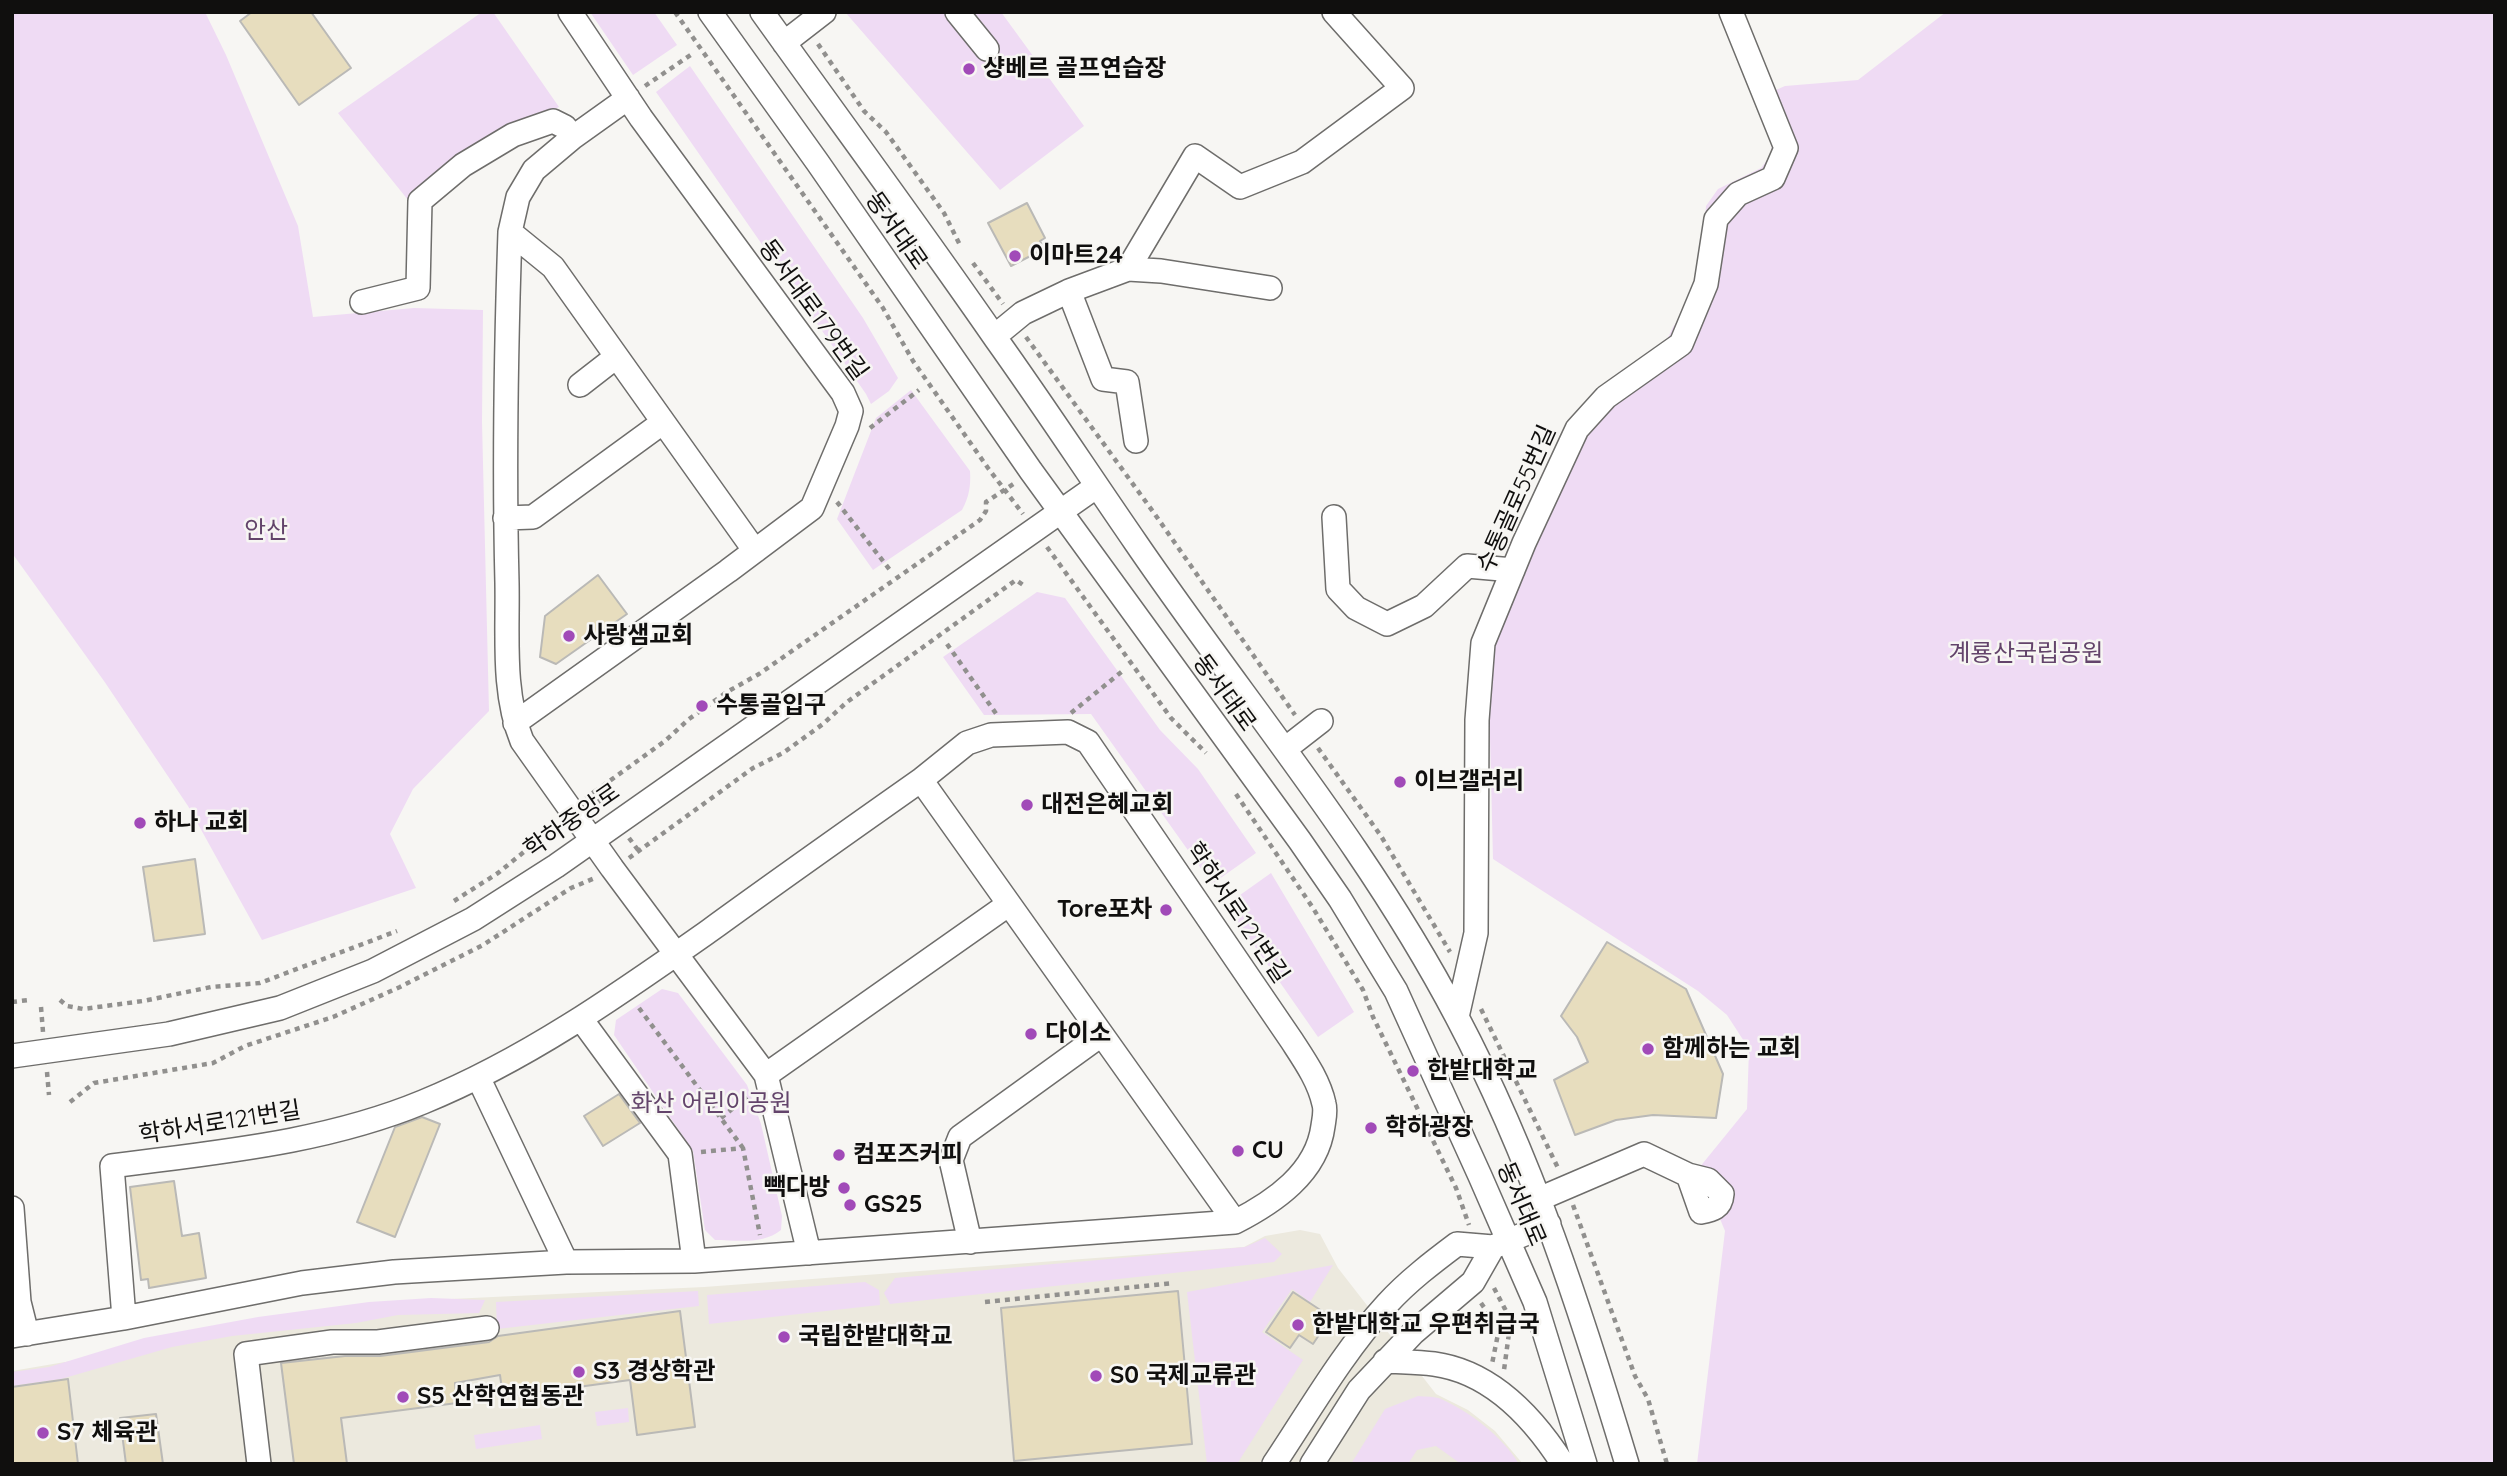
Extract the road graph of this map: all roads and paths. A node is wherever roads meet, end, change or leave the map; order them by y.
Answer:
1 (570, 12) edge
2 (675, 12) edge
3 (710, 12) edge
4 (762, 12) edge
5 (824, 12) edge
6 (957, 12) edge
7 (1334, 12) edge
8 (1731, 12) edge
9 (815, 40) dead end
10 (784, 43) junction
11 (987, 50) dead end
12 (692, 54) dead end
13 (636, 92) junction
14 (572, 138) junction
15 (510, 232) junction
16 (965, 253) dead end
17 (972, 262) dead end
18 (1128, 269) junction
19 (1270, 288) dead end
20 (1069, 291) junction
21 (1000, 300) dead end
22 (362, 302) dead end
23 (1024, 334) dead end
24 (995, 337) junction
25 (616, 357) junction
26 (580, 385) dead end
27 (919, 390) dead end
28 (662, 423) junction
29 (865, 432) dead end
30 (1136, 441) dead end
31 (1097, 486) junction
32 (833, 498) dead end
33 (1060, 512) junction
34 (1334, 517) dead end
35 (505, 518) junction
36 (755, 551) junction
37 (890, 570) dead end
38 (1513, 570) junction
39 (1026, 587) dead end
40 (1076, 589) dead end
41 (947, 644) dead end
42 (1125, 669) dead end
43 (1065, 718) dead end
44 (1002, 722) dead end
45 (515, 723) junction
46 (1312, 729) junction
47 (1286, 749) junction
48 (1209, 755) dead end
49 (920, 780) junction
50 (1232, 789) dead end
51 (594, 792) dead end
52 (548, 833) dead end
53 (593, 840) junction
54 (639, 852) dead end
55 (453, 903) dead end
56 (1009, 904) junction
57 (409, 925) dead end
58 (1449, 948) dead end
59 (678, 953) junction
60 (1475, 998) dead end
61 (29, 1000) dead end
62 (60, 1000) dead end
63 (12, 1002) edge
64 (639, 1008) dead end
65 (1457, 1017) junction
66 (581, 1019) junction
67 (1101, 1035) junction
68 (12, 1056) edge
69 (766, 1075) junction
70 (478, 1077) junction
71 (747, 1097) dead end
72 (721, 1118) junction
73 (743, 1148) junction
74 (680, 1154) junction
75 (1557, 1167) dead end
76 (1688, 1175) dead end
77 (1456, 1188) dead end
78 (1539, 1199) junction
79 (1573, 1204) dead end
80 (12, 1208) edge
81 (1235, 1222) junction
82 (1549, 1224) junction
83 (762, 1242) dead end
84 (970, 1242) junction
85 (1501, 1244) junction
86 (809, 1253) junction
87 (694, 1261) junction
88 (566, 1262) junction
89 (1174, 1283) dead end
90 (1496, 1293) dead end
91 (985, 1302) dead end
92 (1481, 1303) dead end
93 (1515, 1308) dead end
94 (1506, 1311) junction
95 (124, 1318) junction
96 (1520, 1323) dead end
97 (1510, 1326) junction
98 (487, 1328) dead end
99 (1499, 1329) junction
100 (20, 1335) edge
101 (1385, 1362) junction
102 (1489, 1375) dead end
103 (1502, 1382) dead end
104 (259, 1464) edge
105 (1274, 1464) edge
106 (1312, 1464) edge
107 (1563, 1464) edge
108 (1585, 1464) edge
109 (1627, 1464) edge
110 (1667, 1464) edge

1 - 13 street, 동서대로179번길
2 - 51 path
3 - 33 street, 동서대로
4 - 10 street, 동서대로
5 - 10 street
6 - 11 street
7 - 18 street
8 - 38 street, 수통골로55번길
9 - 16 path
10 - 24 street, 동서대로
12 - 13 path
13 - 14 street
13 - 36 street, 동서대로179번길
14 - 15 street
14 - 22 street
15 - 25 street
15 - 35 street
17 - 21 path
18 - 19 street
18 - 20 street
20 - 24 street
20 - 30 street
23 - 46 path
24 - 31 street, 동서대로
25 - 26 street
25 - 28 street
27 - 29 path
28 - 35 street
28 - 36 street
31 - 33 street, 학하중앙로
31 - 47 street, 동서대로
32 - 37 path
33 - 53 street, 학하중앙로
33 - 85 street, 동서대로
34 - 38 street
35 - 45 street
36 - 45 street, 동서대로179번길
38 - 65 street, 수통골로55번길
39 - 54 path
40 - 48 path
41 - 44 path
42 - 43 path
45 - 53 street
46 - 47 street
46 - 58 path
47 - 65 street, 동서대로
49 - 56 street
49 - 59 street, 학하서로121번길
49 - 81 street, 학하서로121번길
50 - 77 path
52 - 55 path
53 - 59 street
53 - 68 street, 학하중앙로
56 - 67 street
56 - 69 street
57 - 62 path
59 - 66 street, 학하서로121번길
59 - 69 street
60 - 75 path
61 - 63 path
64 - 72 path
65 - 78 street, 동서대로
66 - 70 street, 학하서로121번길
66 - 74 street
67 - 81 street
67 - 84 street
69 - 86 street
70 - 88 street
70 - 95 street, 학하서로121번길
71 - 72 path
72 - 73 path
73 - 74 path
73 - 83 path
74 - 87 street
76 - 78 street
78 - 82 street, 동서대로
79 - 110 path
80 - 100 street
81 - 84 street, 학하서로121번길
82 - 85 street
82 - 109 street, 동서대로
84 - 86 street, 학하서로121번길
85 - 101 street
85 - 105 street
85 - 108 street, 동서대로
86 - 87 street, 학하서로121번길
87 - 88 street, 학하서로121번길
88 - 95 street, 학하서로121번길
89 - 91 path
90 - 94 path
92 - 99 path
93 - 94 path
94 - 97 path
95 - 100 street, 학하서로121번길
96 - 97 path
97 - 99 path
97 - 103 path
98 - 104 street
99 - 102 path
101 - 106 street
101 - 107 street

